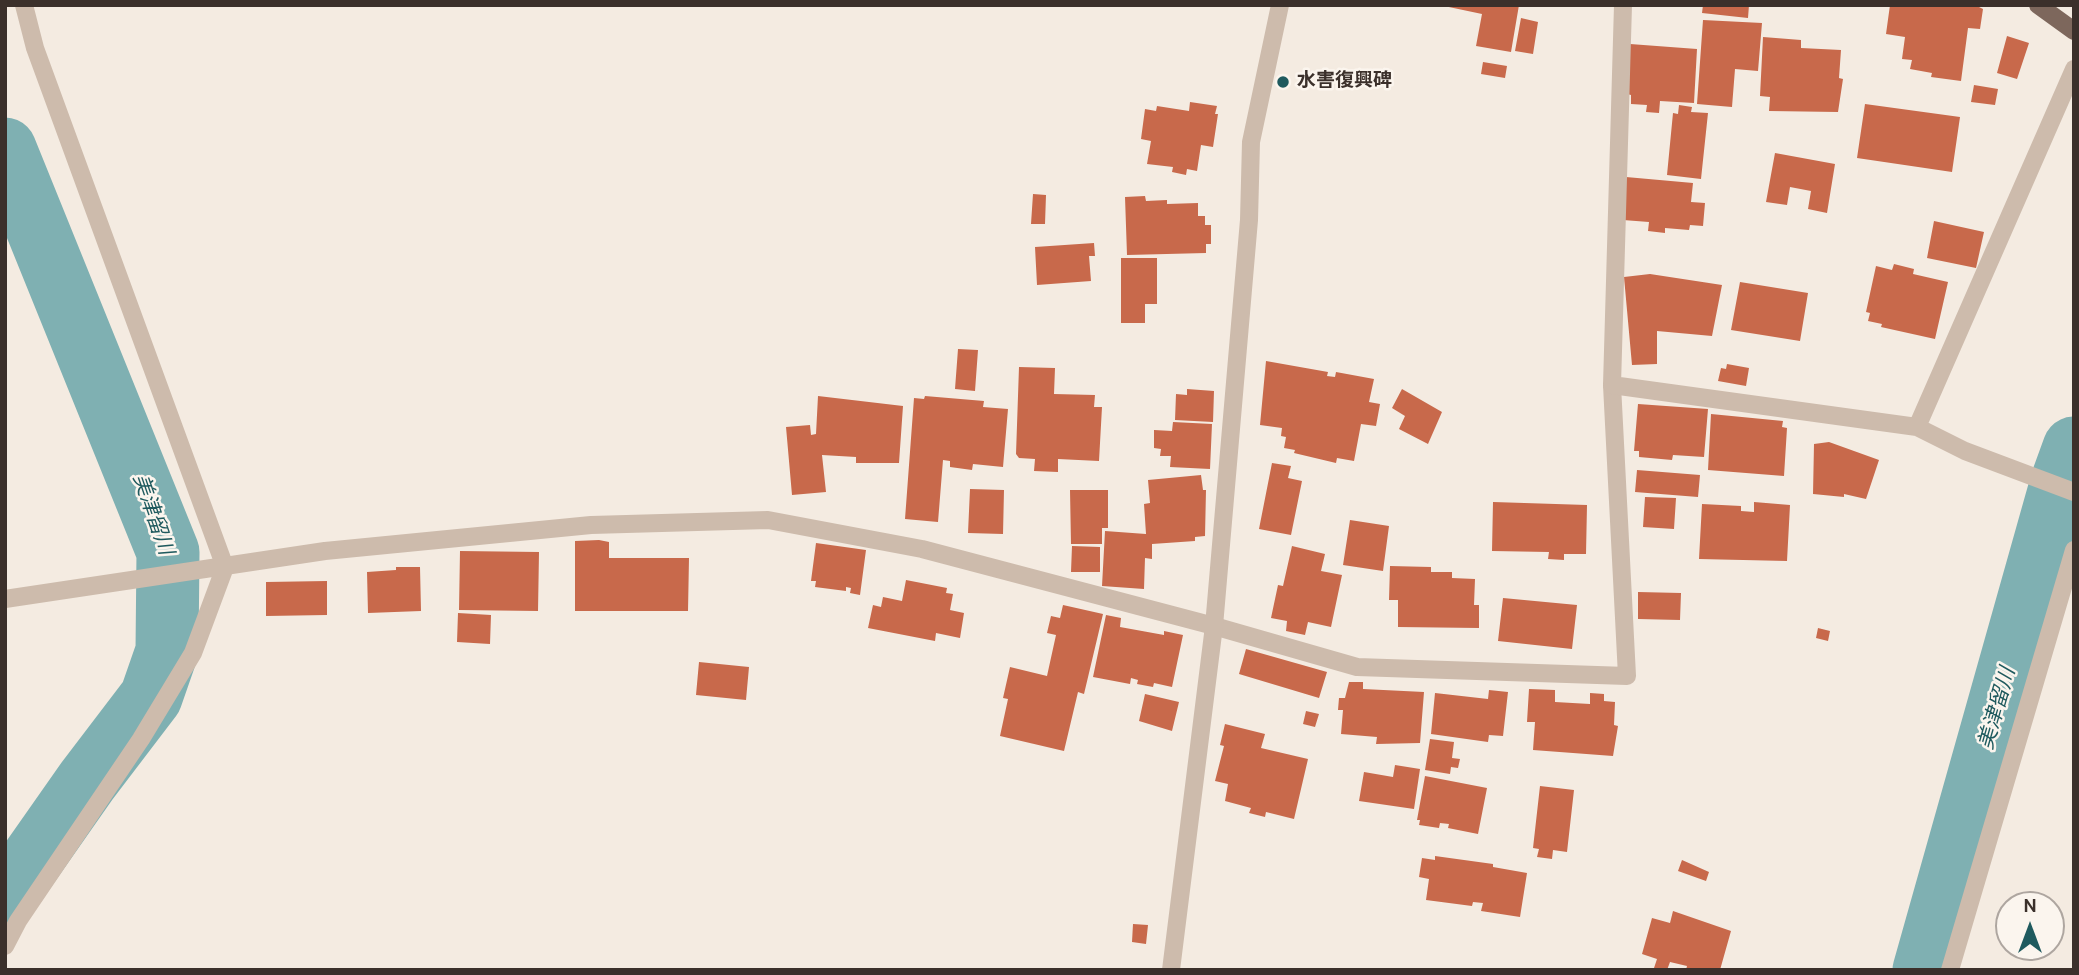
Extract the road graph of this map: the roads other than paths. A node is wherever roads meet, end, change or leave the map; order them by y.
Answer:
1 (24, 5) edge
2 (1280, 5) edge
3 (1623, 5) edge
4 (2038, 5) edge
5 (2074, 31) edge
6 (2074, 69) edge
7 (1612, 385) junction
8 (1917, 427) junction
9 (2074, 492) edge
10 (2074, 550) edge
11 (216, 569) junction
12 (5, 599) edge
13 (1214, 626) junction
14 (5, 946) edge
15 (1171, 970) edge
16 (1950, 970) edge

1 - 11 street
2 - 13 street
3 - 7 street
4 - 5 main road
6 - 8 street
7 - 8 street
7 - 13 street
8 - 9 street
10 - 16 street
11 - 12 street
11 - 13 street
11 - 14 street
13 - 15 street

